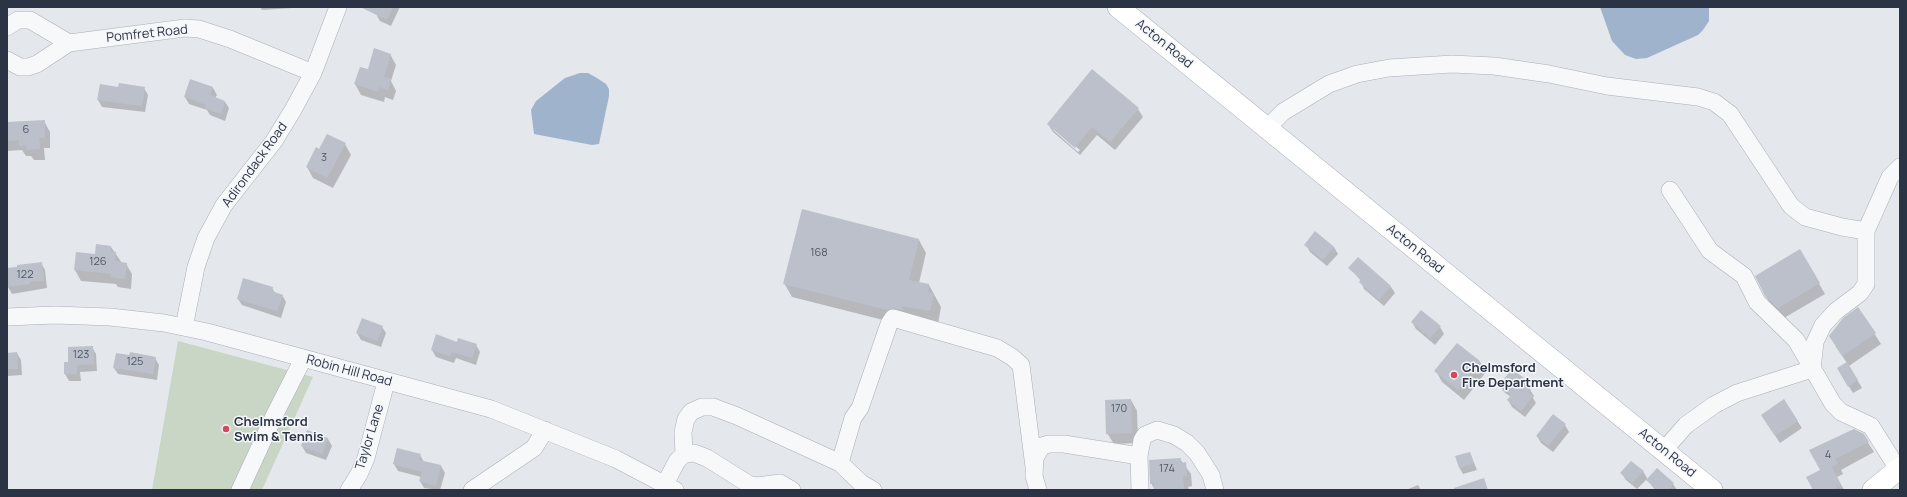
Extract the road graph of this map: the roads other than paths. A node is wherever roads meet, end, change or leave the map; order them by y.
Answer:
1 (338, 7) edge
2 (1118, 7) edge
3 (7, 27) edge
4 (69, 43) junction
5 (7, 60) edge
6 (313, 73) junction
7 (1267, 128) junction
8 (1900, 167) edge
9 (1670, 190) dead end
10 (1866, 230) junction
11 (7, 317) edge
12 (184, 326) junction
13 (303, 359) junction
14 (1812, 369) junction
15 (386, 382) junction
16 (545, 430) junction
17 (1664, 450) junction
18 (684, 454) junction
19 (1139, 456) junction
20 (840, 463) junction
21 (1034, 467) junction
22 (1899, 468) edge
23 (1702, 486) edge
24 (670, 487) edge
25 (1877, 488) edge
26 (240, 490) edge
27 (349, 490) edge
28 (472, 490) edge
29 (792, 490) edge
30 (873, 490) edge
31 (1038, 490) edge
32 (1140, 490) edge
33 (1215, 490) edge

1 - 6 street, Adirondack Road
2 - 7 main road, Acton Road
3 - 4 street
4 - 5 street, Pomfret Road
4 - 6 street, Pomfret Road
6 - 12 street, Adirondack Road
7 - 10 street
7 - 17 main road, Acton Road
8 - 10 street
9 - 14 street
10 - 14 street
11 - 12 street, Robin Hill Road
12 - 13 street, Robin Hill Road
13 - 15 street, Robin Hill Road
13 - 26 street
14 - 17 street
14 - 22 street
15 - 16 street, Robin Hill Road
15 - 27 street, Taylor Lane
16 - 24 street, Robin Hill Road
16 - 28 street
17 - 23 main road, Acton Road
18 - 20 street
18 - 24 street
18 - 29 street
19 - 21 street
19 - 32 street
19 - 33 street
20 - 21 street
20 - 30 street
21 - 31 street
22 - 25 main road

